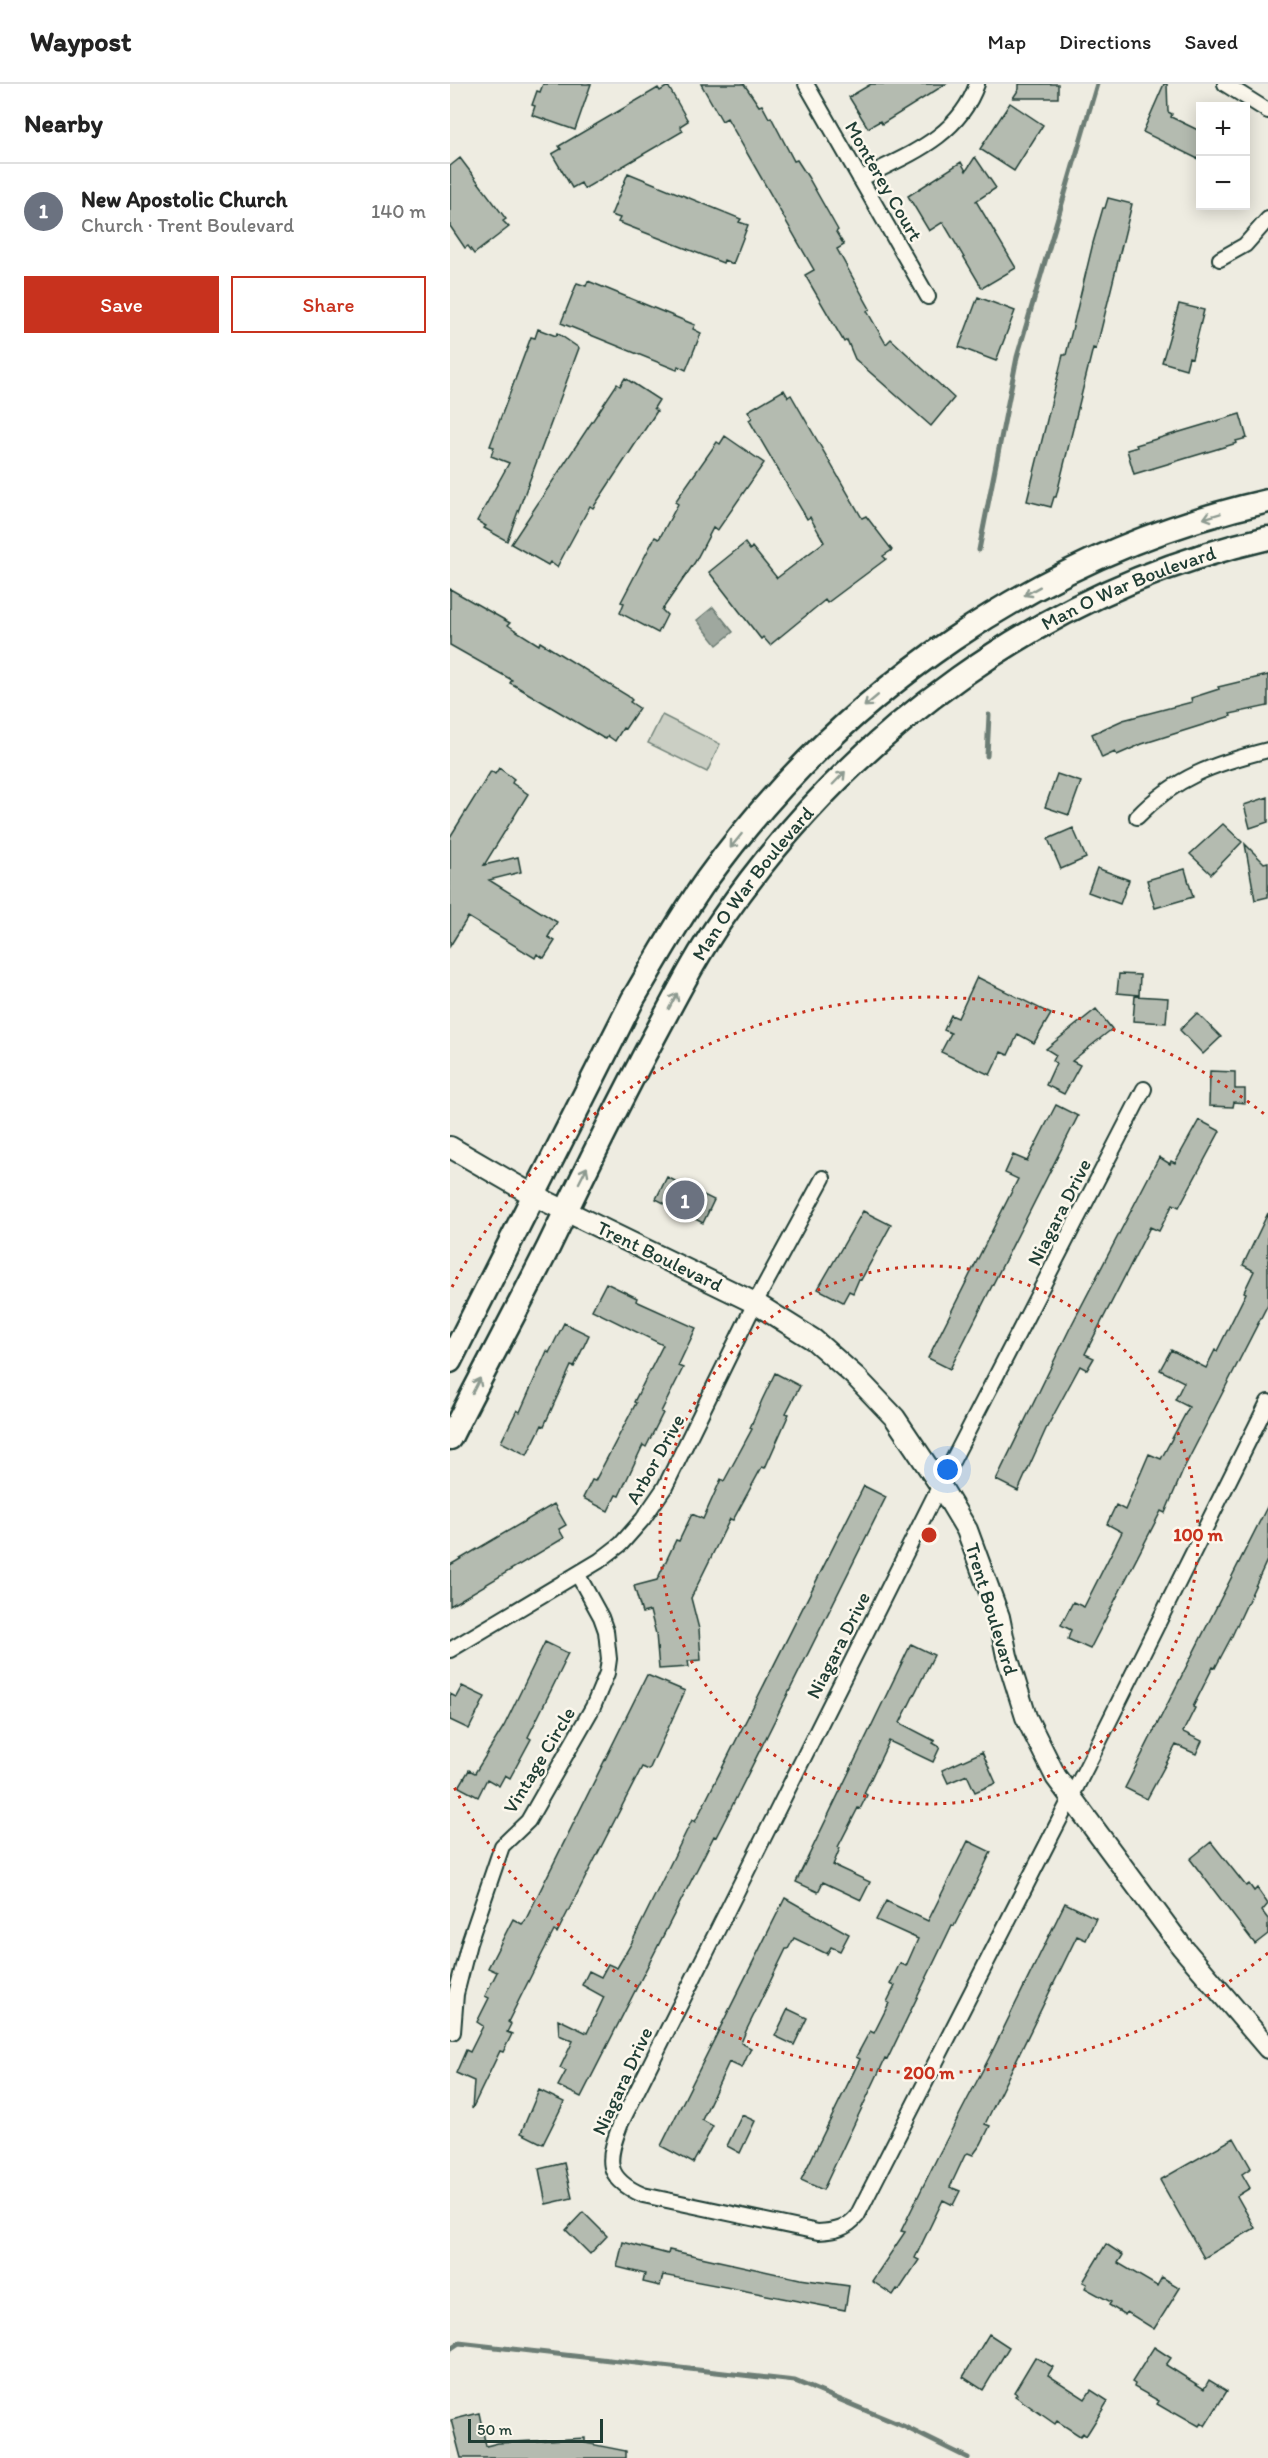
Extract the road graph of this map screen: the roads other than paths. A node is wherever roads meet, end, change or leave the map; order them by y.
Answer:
1 (806, 84) edge
2 (977, 84) edge
3 (1225, 84) edge
4 (1268, 111) edge
5 (860, 179) junction
6 (1268, 219) edge
7 (1221, 259) dead end
8 (928, 297) dead end
9 (1268, 501) edge
10 (1268, 538) edge
11 (1268, 750) edge
12 (1137, 817) dead end
13 (1144, 1089) dead end
14 (450, 1147) edge
15 (823, 1178) dead end
16 (533, 1195) junction
17 (566, 1210) junction
18 (756, 1303) junction
19 (450, 1361) edge
20 (1268, 1402) edge
21 (450, 1438) edge
22 (940, 1485) junction
23 (578, 1575) junction
24 (450, 1650) edge
25 (1071, 1798) junction
26 (453, 2032) dead end
27 (1266, 2042) edge

1 - 5 street, Monterey Court
2 - 5 street
3 - 4 street
5 - 8 street, Monterey Court
6 - 7 street
9 -> 16 main road, Man O War Boulevard
17 -> 10 main road, Man O War Boulevard
11 - 12 street
13 - 22 street, Niagara Drive
14 - 16 street, Trent Boulevard
15 - 18 street, Arbor Drive
16 - 17 street, Trent Boulevard
16 - 19 main road, Man O War Boulevard
17 - 18 street, Trent Boulevard
21 -> 17 main road, Man O War Boulevard
18 - 22 street, Trent Boulevard
18 - 23 street, Arbor Drive
20 - 25 street, Niagara Drive
22 - 25 street, Trent Boulevard
22 - 25 street, Niagara Drive
23 - 24 street, Arbor Drive
23 - 26 street, Vintage Circle
25 - 27 street, Trent Boulevard

